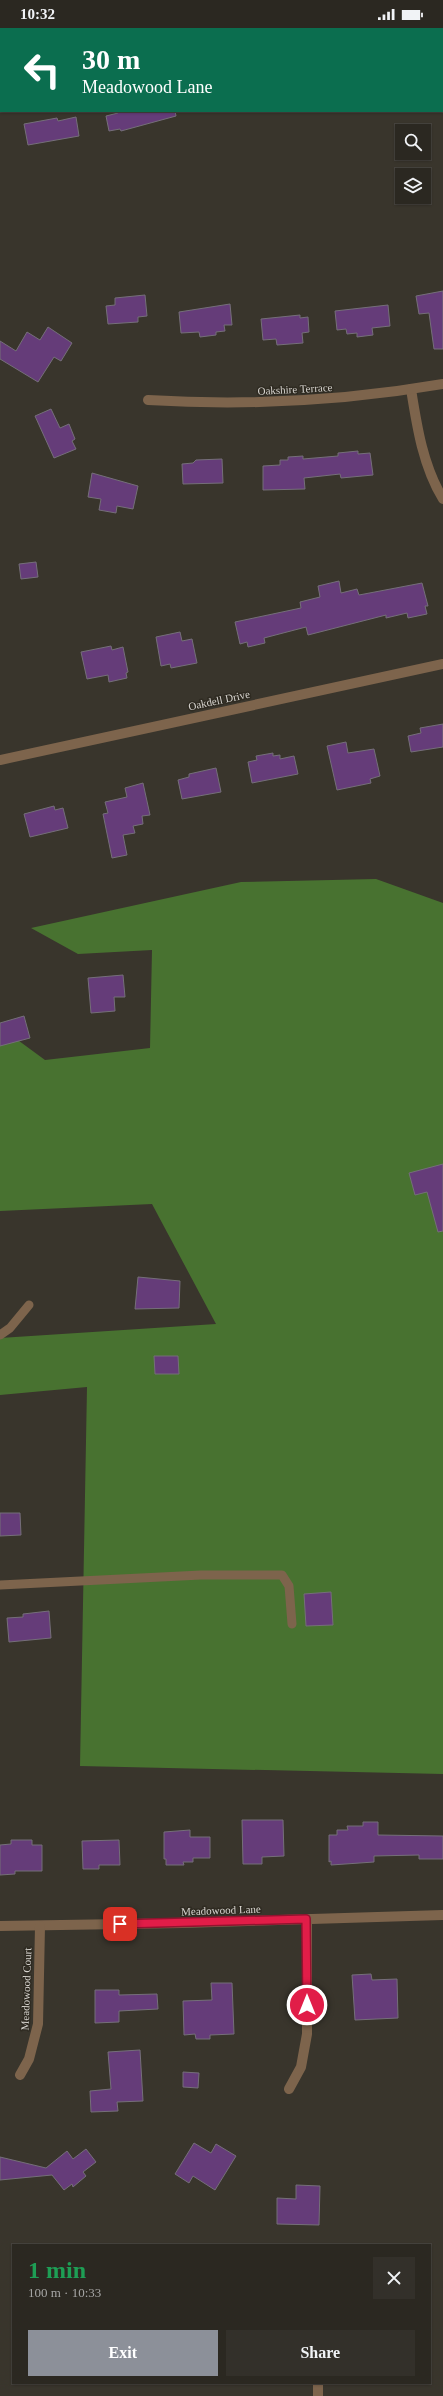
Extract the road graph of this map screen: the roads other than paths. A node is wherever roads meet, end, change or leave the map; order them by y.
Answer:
1 (443, 384) edge
2 (411, 389) junction
3 (148, 400) dead end
4 (443, 499) edge
5 (443, 664) edge
6 (0, 760) edge
7 (29, 1305) dead end
8 (0, 1335) edge
9 (0, 1585) edge
10 (292, 1624) dead end
11 (443, 1915) edge
12 (306, 1919) junction
13 (0, 1926) edge
14 (40, 1926) junction
15 (20, 2075) dead end
16 (289, 2089) dead end
17 (318, 2384) edge
18 (318, 2396) edge

1 - 2 street, Oakshire Terrace
2 - 3 street, Oakshire Terrace
2 - 4 street
5 - 6 street, Oakdell Drive
7 - 8 lane
9 - 10 lane
11 - 12 street, Meadowood Lane
12 - 14 street, Meadowood Lane
12 - 16 street
13 - 14 street, Meadowood Lane
14 - 15 street, Meadowood Court
17 - 18 street

